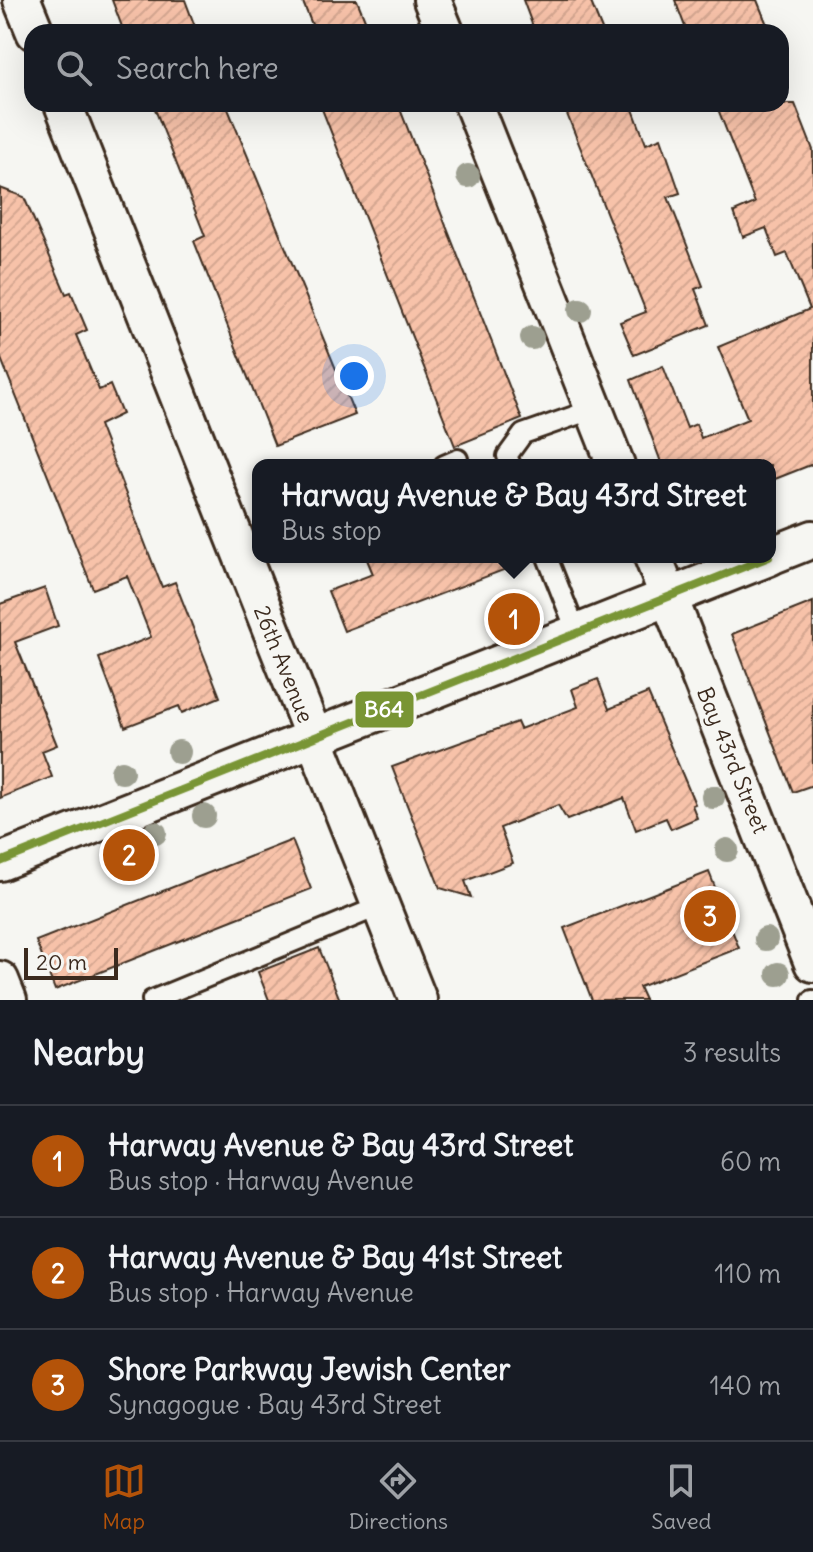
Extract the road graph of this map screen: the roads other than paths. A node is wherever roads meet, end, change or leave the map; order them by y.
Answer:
1 (22, 0) edge
2 (432, 0) edge
3 (32, 24) edge
4 (442, 24) edge
5 (66, 112) edge
6 (476, 112) edge
7 (594, 409) junction
8 (508, 459) edge
9 (614, 459) edge
10 (813, 539) edge
11 (248, 545) edge
12 (776, 554) edge
13 (254, 563) edge
14 (549, 563) edge
15 (655, 563) edge
16 (754, 563) edge
17 (668, 597) junction
18 (577, 633) junction
19 (314, 737) junction
20 (0, 862) edge
21 (380, 906) junction
22 (813, 963) edge
23 (0, 980) edge
24 (8, 1000) edge
25 (152, 1000) edge
26 (418, 1000) edge

1 - 3 street
2 - 4 street
5 - 11 street, 26th Avenue
6 - 7 street
7 - 8 lane
7 - 9 street
10 - 12 street
13 - 19 street, 26th Avenue
14 - 18 lane
15 - 17 street, Bay 43rd Street
16 - 17 street
17 - 18 street
17 - 22 street, Bay 43rd Street
18 - 19 street
19 - 20 street
19 - 21 street, 26th Avenue
21 - 25 lane
21 - 26 street, 26th Avenue
23 - 24 street

